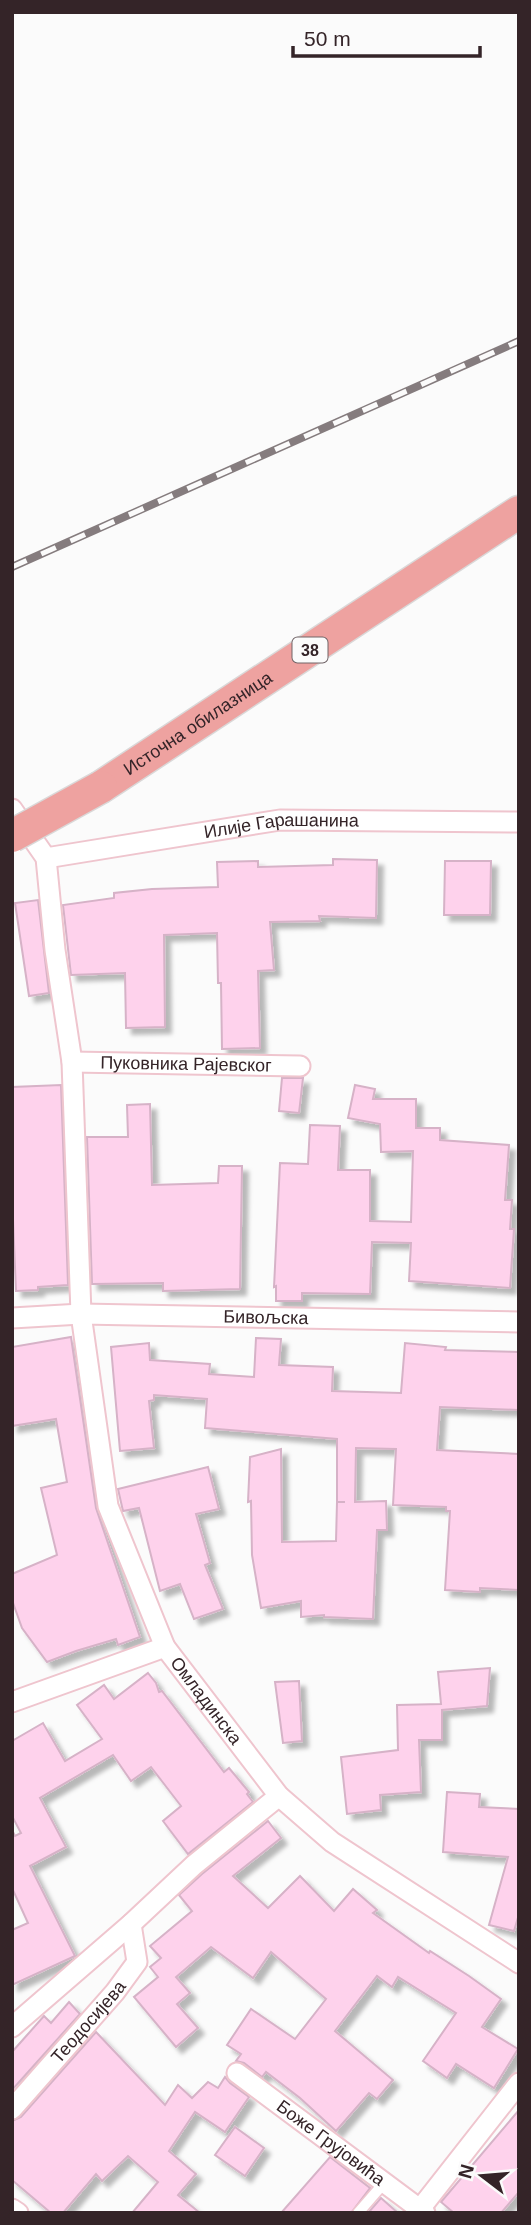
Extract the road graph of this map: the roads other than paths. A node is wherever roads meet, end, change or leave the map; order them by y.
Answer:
1 (519, 512) edge
2 (12, 809) edge
3 (519, 822) edge
4 (12, 836) edge
5 (46, 858) junction
6 (72, 1062) junction
7 (300, 1066) dead end
8 (81, 1314) junction
9 (12, 1318) edge
10 (519, 1322) edge
11 (165, 1647) junction
12 (12, 1702) edge
13 (279, 1796) junction
14 (131, 1924) junction
15 (519, 1963) edge
16 (12, 2027) edge
17 (237, 2073) dead end
18 (519, 2083) edge
19 (12, 2109) edge
20 (384, 2183) junction
21 (12, 2209) edge
22 (422, 2211) edge
23 (18, 2213) edge
24 (358, 2213) edge

1 - 4 main road, Источна обилазница / 38, bridge
2 - 5 street
3 - 5 street, Илије Гарашанина
5 - 6 street
6 - 7 street, Пуковника Рајевског
6 - 8 street
8 - 9 street, Бивољска
8 - 10 street, Бивољска
8 - 11 street, Омладинска
11 - 12 street
11 - 13 street, Омладинска
13 - 14 street
13 - 15 street, Омладинска
14 - 16 street
14 - 19 street, Теодосијева
17 - 20 street, Боже Грујовића
18 - 22 street
20 - 22 street, Боже Грујовића
20 - 24 lane
21 - 23 street

